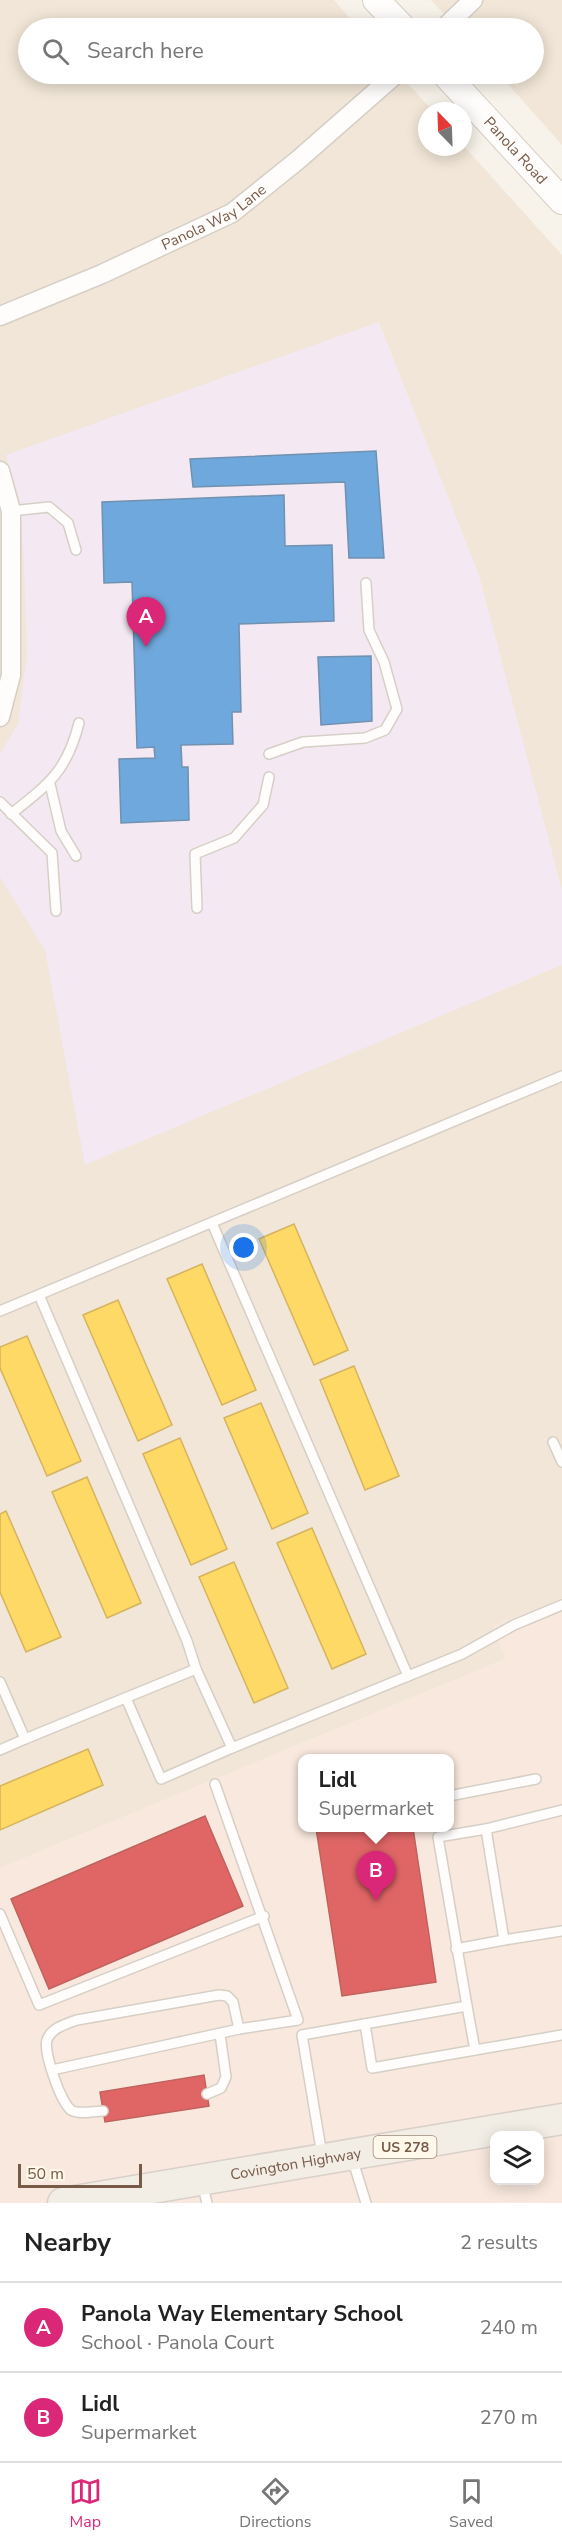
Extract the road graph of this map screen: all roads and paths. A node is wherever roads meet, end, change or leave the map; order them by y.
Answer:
1 (376, 0) edge
2 (473, 0) edge
3 (393, 18) edge
4 (454, 18) edge
5 (385, 84) edge
6 (454, 84) edge
7 (562, 201) edge
8 (0, 316) edge
9 (0, 471) edge
10 (11, 511) junction
11 (76, 550) dead end
12 (366, 583) dead end
13 (0, 717) edge
14 (79, 723) dead end
15 (269, 754) dead end
16 (269, 777) dead end
17 (50, 784) junction
18 (0, 802) edge
19 (11, 814) junction
20 (76, 856) dead end
21 (196, 908) dead end
22 (56, 911) dead end
23 (562, 1076) edge
24 (212, 1223) junction
25 (39, 1295) junction
26 (0, 1311) edge
27 (553, 1442) dead end
28 (562, 1462) edge
29 (562, 1605) edge
30 (196, 1669) junction
31 (408, 1676) junction
32 (0, 1682) edge
33 (126, 1698) junction
34 (25, 1739) junction
35 (232, 1748) junction
36 (0, 1750) edge
37 (536, 1779) dead end
38 (215, 1784) dead end
39 (454, 1795) edge
40 (562, 1810) edge
41 (486, 1829) junction
42 (454, 1831) edge
43 (437, 1832) edge
44 (0, 1914) edge
45 (264, 1916) junction
46 (562, 1931) edge
47 (504, 1940) junction
48 (456, 1949) junction
49 (466, 2006) junction
50 (365, 2024) junction
51 (239, 2029) junction
52 (220, 2034) junction
53 (562, 2035) edge
54 (475, 2050) junction
55 (52, 2070) junction
56 (207, 2094) dead end
57 (104, 2111) dead end
58 (562, 2119) edge
59 (338, 2158) junction
60 (204, 2192) edge
61 (102, 2200) edge
62 (63, 2203) edge
63 (366, 2203) edge

1 - 3 main road
2 - 4 street
5 - 8 street, Panola Way Lane
6 - 7 main road, Panola Road
9 - 10 street
10 - 11 lane
10 - 13 street
12 - 15 lane
14 - 17 lane
16 - 21 lane
17 - 19 lane
17 - 20 lane
18 - 19 lane
19 - 22 lane
23 - 24 lane
24 - 25 lane
24 - 31 lane
25 - 26 lane
25 - 30 lane
27 - 28 lane
29 - 31 lane
30 - 33 lane
30 - 35 lane
31 - 35 lane
32 - 34 lane
33 - 34 lane
33 - 35 lane
34 - 36 lane
37 - 39 lane
38 - 45 lane
40 - 41 lane
41 - 42 lane
41 - 47 lane
43 - 48 lane
44 - 45 lane
45 - 51 lane
46 - 47 lane
47 - 48 lane
48 - 49 lane
49 - 50 lane
49 - 54 lane
50 - 54 lane
50 - 59 lane
51 - 52 lane
51 - 55 lane
52 - 55 lane
52 - 56 lane
53 - 54 lane
55 - 57 lane
58 - 59 main road, Covington Highway / US 278
59 - 60 main road, Covington Highway / US 278
59 - 63 lane
60 - 61 main road, Covington Highway / US 278
61 - 62 main road, Covington Highway / US 278

